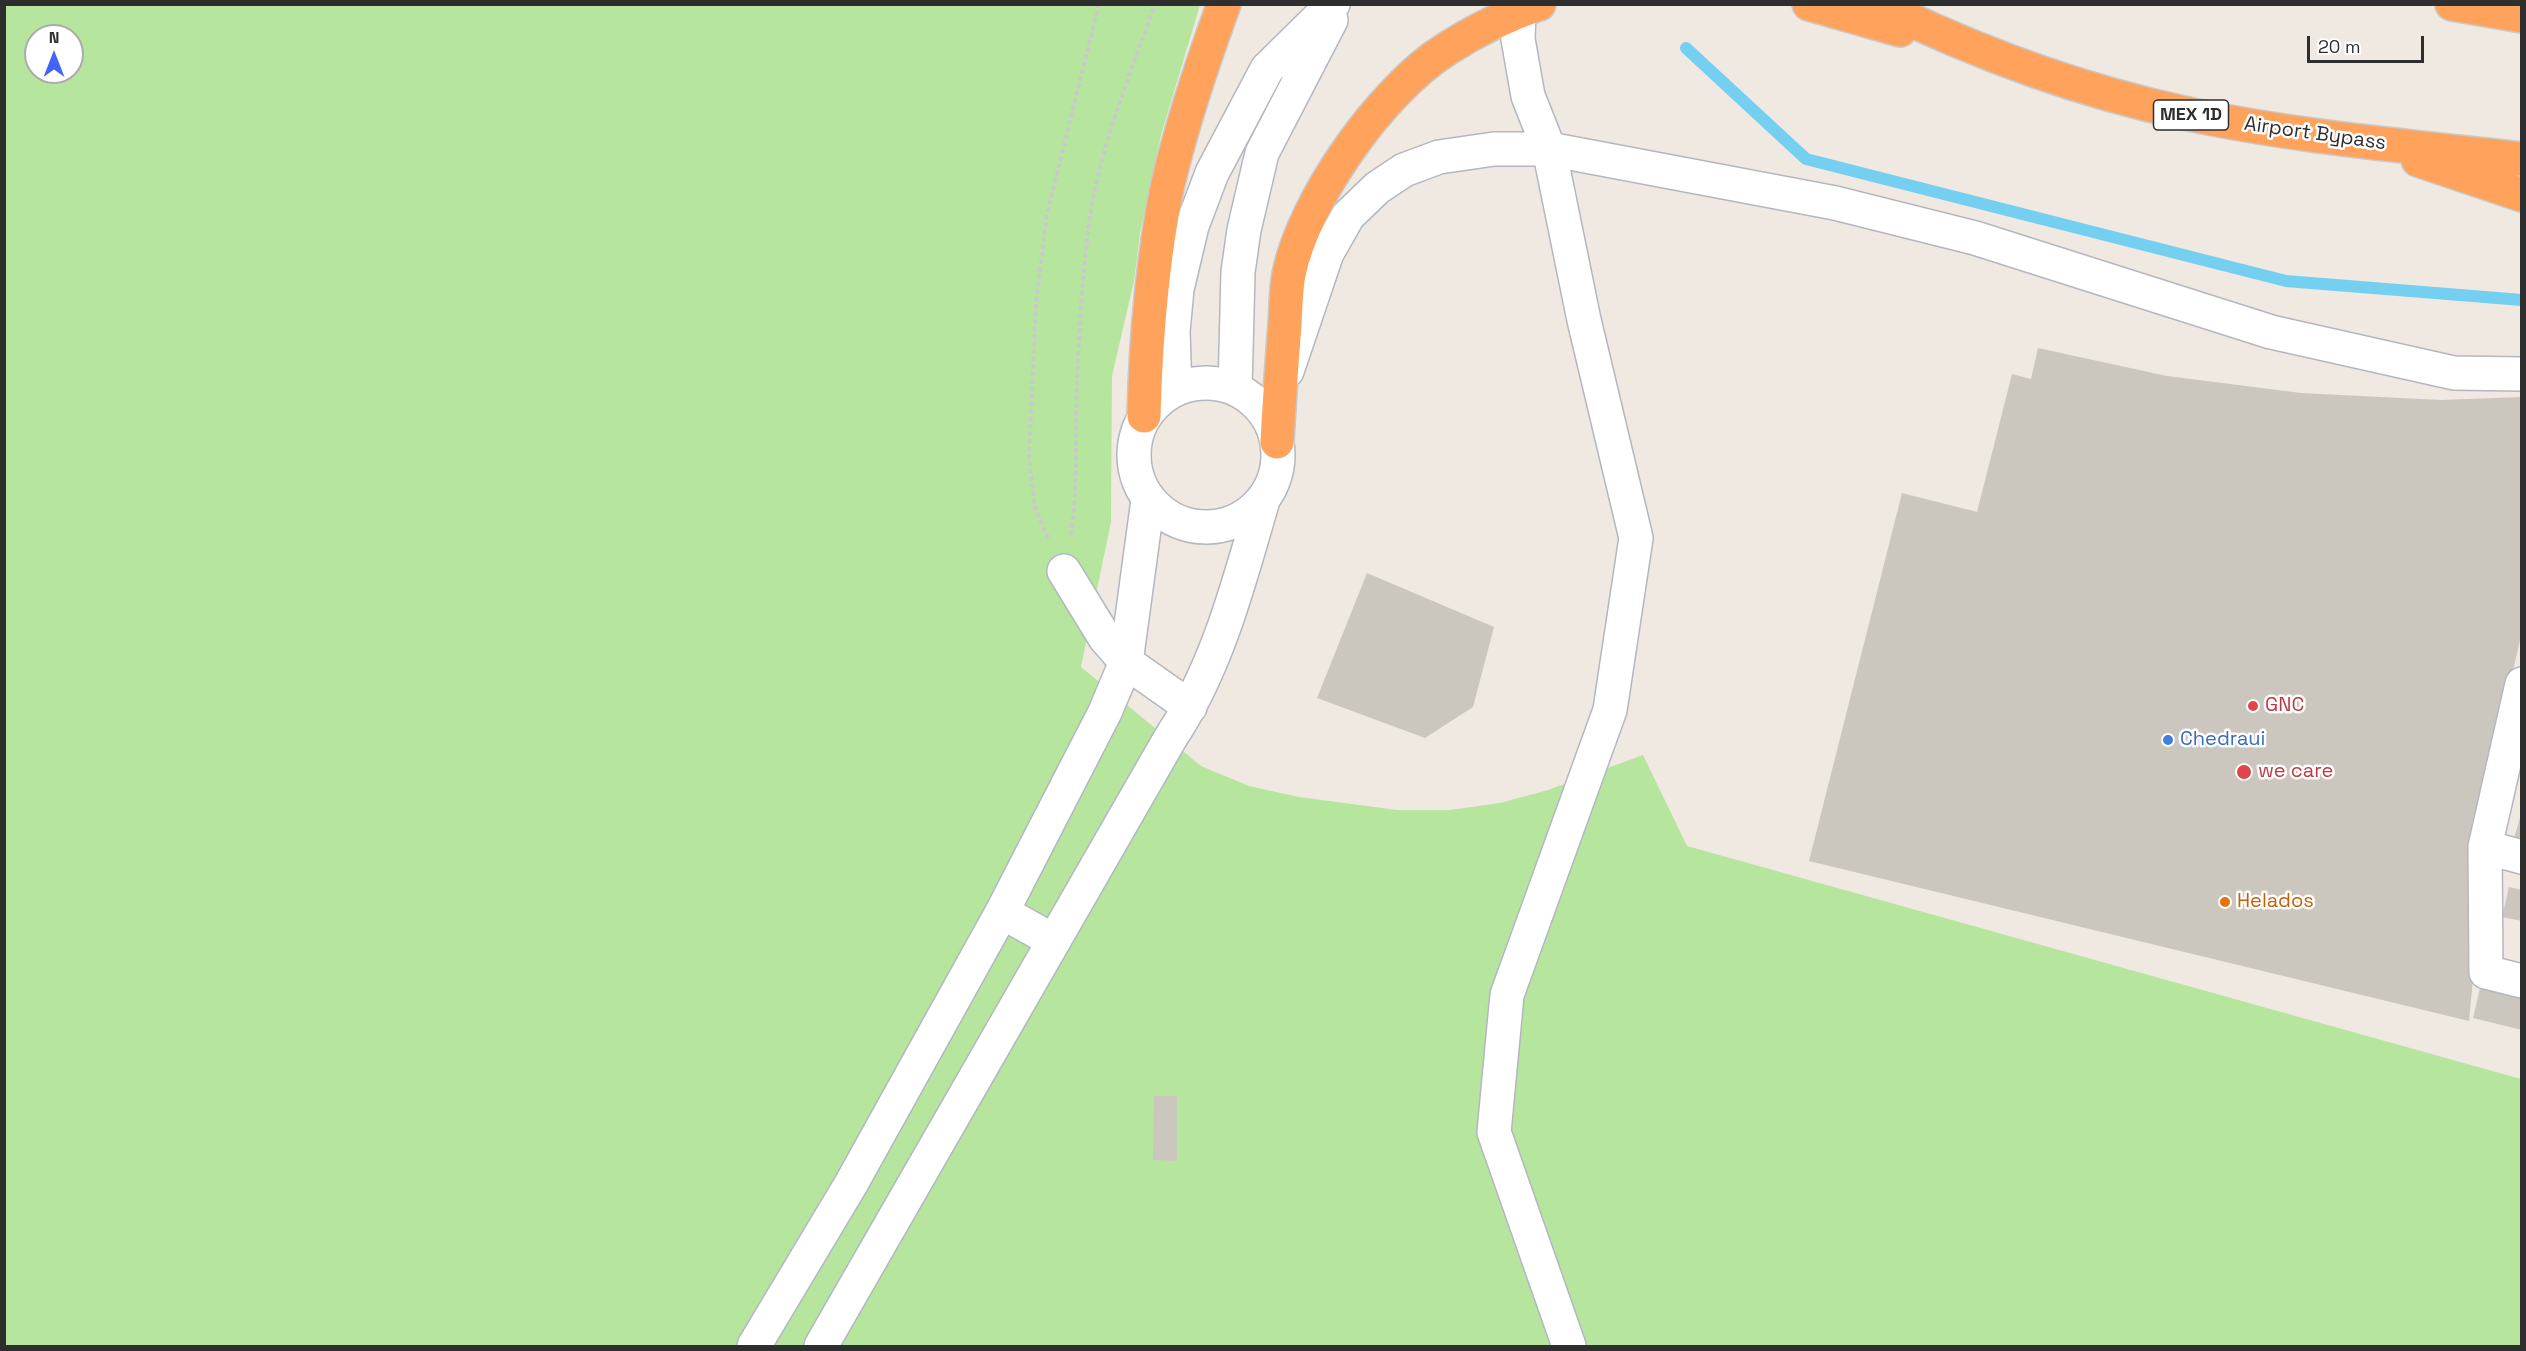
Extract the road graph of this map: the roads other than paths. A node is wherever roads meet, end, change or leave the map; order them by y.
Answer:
1 (1224, 4) edge
2 (1333, 4) edge
3 (1338, 4) edge
4 (1809, 4) edge
5 (1877, 4) edge
6 (2452, 4) edge
7 (1529, 8) edge
8 (2522, 16) edge
9 (1987, 54) junction
10 (2366, 142) junction
11 (1549, 149) junction
12 (2522, 159) edge
13 (2522, 195) edge
14 (2522, 374) edge
15 (1235, 389) junction
16 (1175, 390) junction
17 (1281, 390) junction
18 (1144, 416) junction
19 (1277, 442) junction
20 (1148, 500) junction
21 (1263, 500) junction
22 (1064, 571) road end
23 (1126, 662) junction
24 (2522, 684) edge
25 (1191, 708) junction
26 (2513, 764) edge
27 (2485, 847) junction
28 (2522, 857) edge
29 (1002, 912) junction
30 (1054, 941) junction
31 (2522, 981) edge
32 (754, 1347) edge
33 (821, 1347) edge
34 (1569, 1347) edge

1 - 18 highway
2 - 16 street
3 - 15 street
4 - 9 highway
5 - 9 highway, Airport Bypass / MEX 1D
6 - 8 highway
7 - 11 street
7 - 17 highway
9 - 10 highway, Airport Bypass / MEX 1D
10 - 12 highway, Airport Bypass / MEX 1D
10 - 13 highway
11 - 14 street
11 - 17 street
11 - 34 street
15 - 16 street
15 - 19 street
16 - 18 street
17 - 19 highway
18 - 20 street
19 - 21 street
20 - 21 street
20 - 23 street
21 - 25 street
22 - 23 street
23 - 25 street
23 - 29 street
24 - 26 street
25 - 30 street
26 - 27 street
27 - 28 street
27 - 31 street
29 - 30 street
29 - 32 street
30 - 33 street

